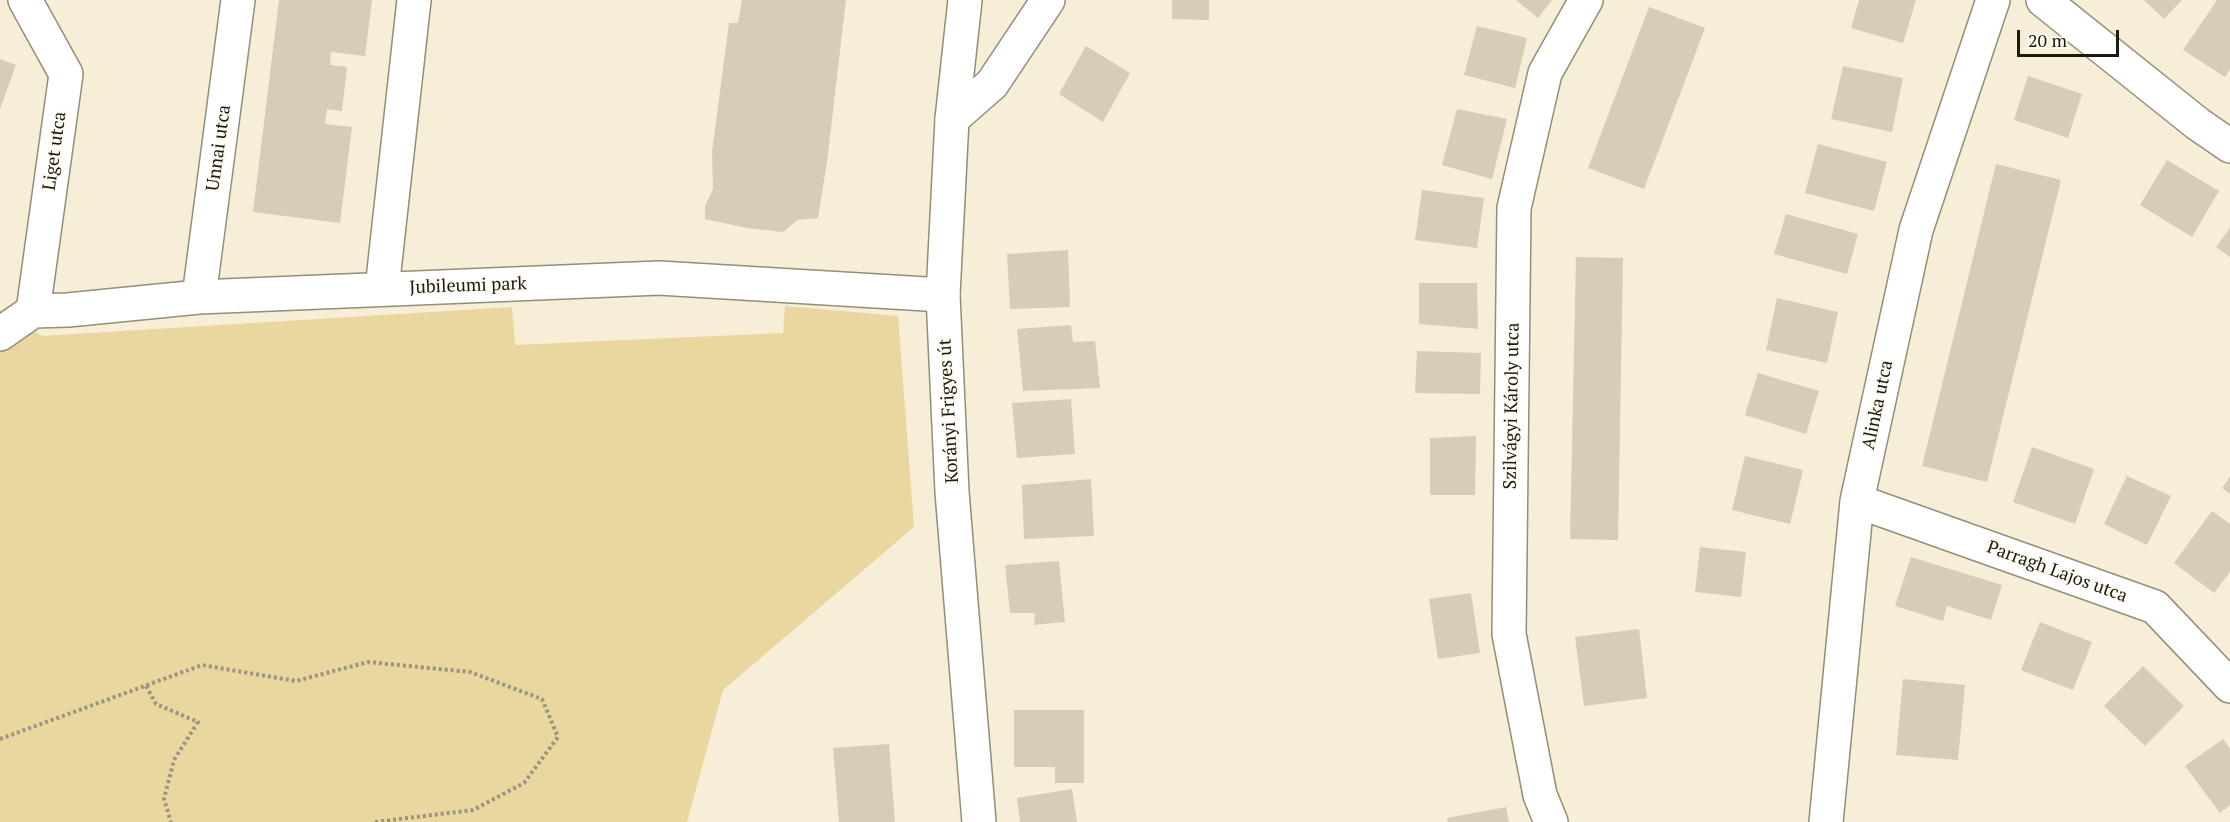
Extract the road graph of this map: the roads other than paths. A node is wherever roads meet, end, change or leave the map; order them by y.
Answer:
1 (25, 0) edge
2 (238, 0) edge
3 (414, 0) edge
4 (965, 0) edge
5 (1048, 0) edge
6 (1586, 0) edge
7 (1993, 0) edge
8 (2043, 0) edge
9 (952, 119) junction
10 (2230, 146) edge
11 (382, 289) junction
12 (943, 295) junction
13 (199, 297) junction
14 (33, 311) junction
15 (0, 334) edge
16 (1857, 501) junction
17 (2230, 686) edge
18 (979, 822) edge
19 (1551, 822) edge
20 (1826, 822) edge

1 - 14 street, Liget utca
2 - 13 street, Unnai utca
3 - 11 street
4 - 9 street, Korányi Frigyes út
5 - 9 street
6 - 19 street, Szilvágyi Károly utca
7 - 16 street, Alinka utca
8 - 10 street
9 - 12 street, Korányi Frigyes út
11 - 12 street, Jubileumi park
11 - 13 street, Jubileumi park
12 - 18 street, Korányi Frigyes út
13 - 14 street, Jubileumi park
14 - 15 street
16 - 17 street, Parragh Lajos utca
16 - 20 street, Alinka utca

